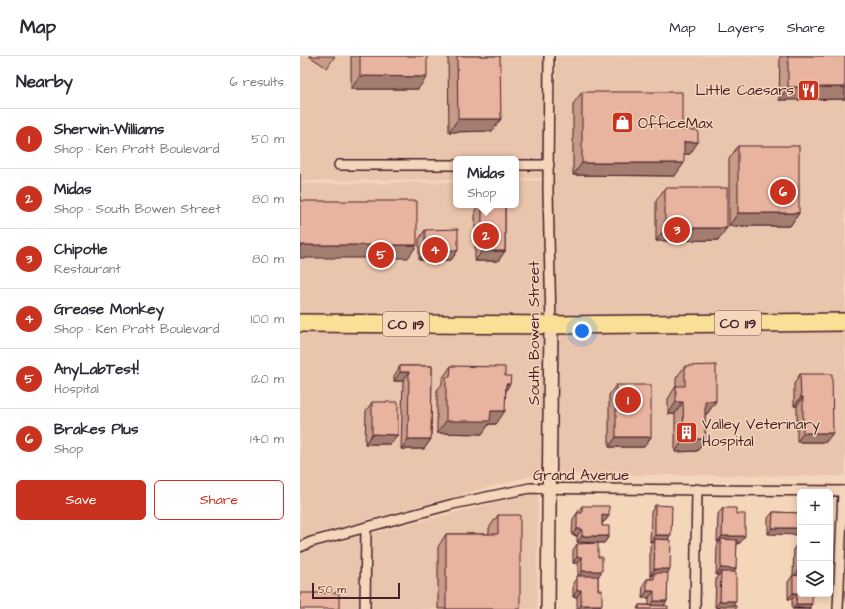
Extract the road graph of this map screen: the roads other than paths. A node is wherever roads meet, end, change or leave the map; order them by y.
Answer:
1 (549, 56) edge
2 (339, 165) dead end
3 (453, 165) edge
4 (519, 165) edge
5 (548, 165) junction
6 (845, 322) edge
7 (300, 323) edge
8 (551, 325) junction
9 (549, 488) junction
10 (697, 490) junction
11 (844, 491) edge
12 (366, 528) junction
13 (300, 547) edge
14 (366, 609) edge
15 (548, 609) edge
16 (695, 609) edge
17 (838, 609) edge

1 - 5 street, South Bowen Street
2 - 3 street
4 - 5 street
5 - 8 street, South Bowen Street
6 - 8 highway, CO 119
7 - 8 highway, CO 119
8 - 9 street, South Bowen Street
9 - 10 street, Grand Avenue
9 - 12 street, Grand Avenue
9 - 15 street, South Bowen Street
10 - 11 street, Grand Avenue
10 - 16 street
11 - 17 street
12 - 13 street, Grand Avenue
12 - 14 street

